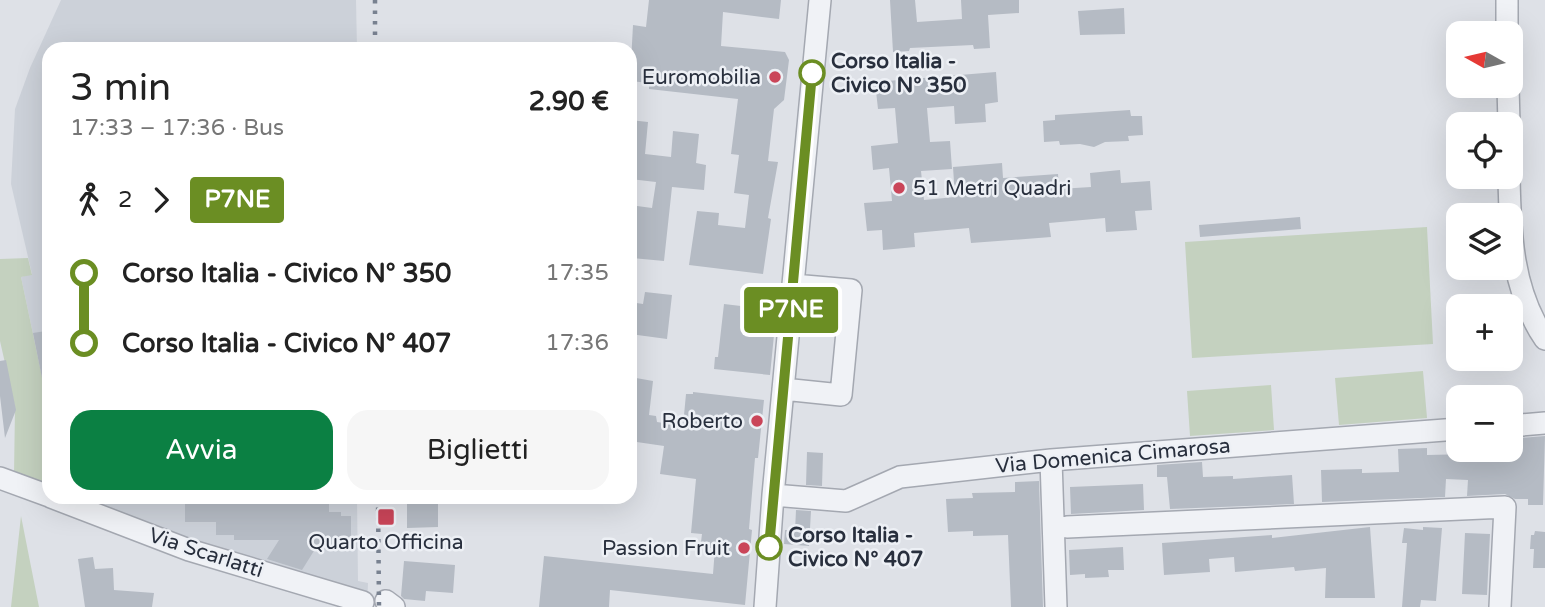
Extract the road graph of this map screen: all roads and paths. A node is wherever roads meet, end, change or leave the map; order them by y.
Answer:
1 (820, 0) edge
2 (1507, 0) edge
3 (1507, 21) edge
4 (1510, 189) edge
5 (793, 285) junction
6 (1545, 339) edge
7 (783, 389) junction
8 (1545, 423) edge
9 (1523, 425) edge
10 (1446, 430) edge
11 (1051, 460) junction
12 (0, 478) edge
13 (42, 494) edge
14 (773, 495) junction
15 (68, 504) edge
16 (1067, 527) dead end
17 (363, 602) dead end
18 (765, 607) edge
19 (1056, 607) edge
20 (1500, 607) edge

1 - 5 street
2 - 3 street
4 - 6 street
5 - 7 street
5 - 7 street
7 - 14 street
8 - 9 street
10 - 11 street, Via Domenica Cimarosa
11 - 14 street, Via Domenica Cimarosa
11 - 19 street
12 - 13 street, Via Scarlatti
14 - 18 street
15 - 17 street, Via Scarlatti
16 - 20 street

